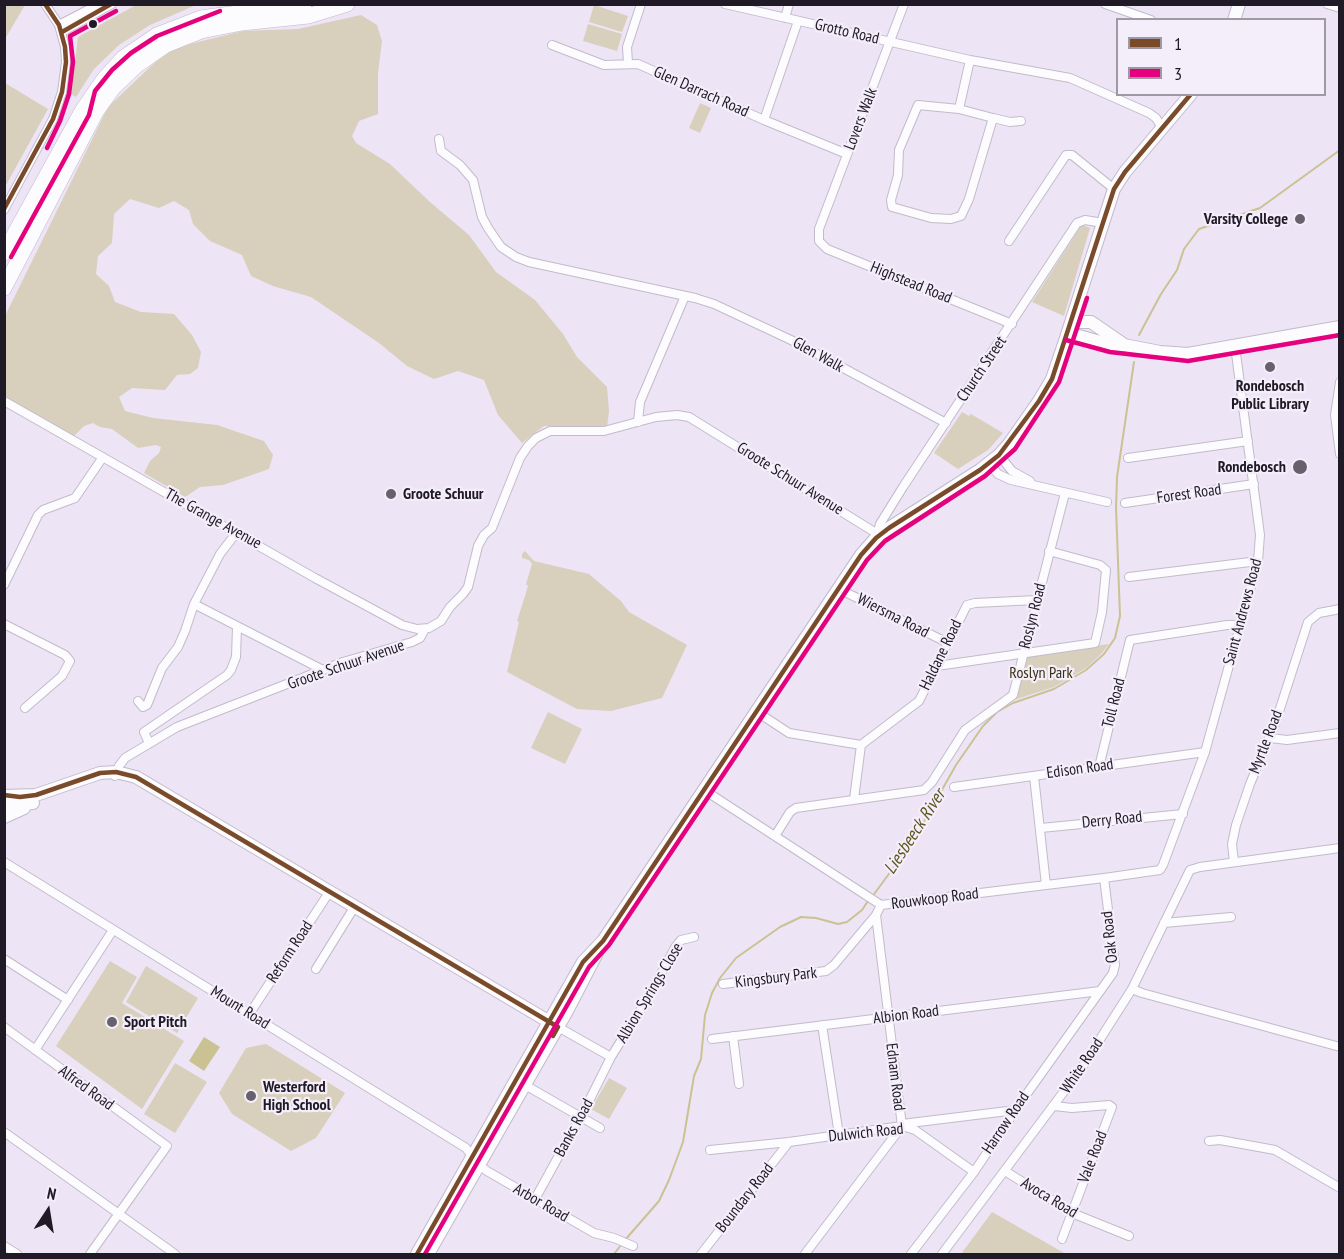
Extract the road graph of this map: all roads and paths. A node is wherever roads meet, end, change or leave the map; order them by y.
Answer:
1 (45, 4) edge
2 (99, 4) edge
3 (112, 4) edge
4 (217, 4) edge
5 (304, 4) edge
6 (347, 4) edge
7 (641, 4) edge
8 (725, 4) edge
9 (789, 4) edge
10 (904, 4) edge
11 (1105, 4) edge
12 (1329, 5) edge
13 (1340, 8) edge
14 (786, 18) junction
15 (1145, 18) edge
16 (798, 21) junction
17 (60, 28) junction
18 (891, 42) junction
19 (552, 45) dead end
20 (969, 60) junction
21 (628, 63) junction
22 (1189, 96) edge
23 (959, 109) junction
24 (82, 111) junction
25 (993, 118) junction
26 (764, 120) junction
27 (1021, 121) dead end
28 (1162, 128) junction
29 (439, 139) dead end
30 (847, 154) junction
31 (1114, 189) junction
32 (4, 210) edge
33 (1103, 222) junction
34 (818, 234) joint
35 (1009, 241) dead end
36 (4, 253) edge
37 (4, 288) edge
38 (685, 296) junction
39 (1080, 296) junction
40 (1091, 322) junction
41 (1012, 324) junction
42 (1340, 327) edge
43 (1070, 328) junction
44 (1124, 345) junction
45 (1235, 346) junction
46 (1340, 381) edge
47 (4, 401) edge
48 (638, 422) junction
49 (946, 423) junction
50 (1248, 441) junction
51 (1340, 454) edge
52 (999, 455) junction
53 (103, 457) junction
54 (1128, 458) dead end
55 (988, 464) junction
56 (1254, 484) junction
57 (1053, 490) junction
58 (1065, 493) junction
59 (1107, 502) dead end
60 (1125, 503) dead end
61 (237, 532) junction
62 (876, 536) junction
63 (1049, 551) junction
64 (1258, 561) junction
65 (1129, 577) dead end
66 (4, 585) edge
67 (838, 589) junction
68 (1037, 600) junction
69 (194, 604) junction
70 (1340, 609) edge
71 (4, 624) edge
72 (1240, 625) junction
73 (237, 627) junction
74 (425, 629) junction
75 (948, 643) junction
76 (1023, 654) junction
77 (937, 666) junction
78 (323, 670) junction
79 (138, 701) dead end
80 (25, 708) dead end
81 (756, 712) junction
82 (1340, 733) edge
83 (1269, 738) junction
84 (149, 743) junction
85 (861, 745) junction
86 (1205, 752) junction
87 (1100, 767) junction
88 (115, 775) junction
89 (1034, 776) junction
90 (954, 787) dead end
91 (704, 790) junction
92 (5, 798) edge
93 (854, 799) junction
94 (36, 802) junction
95 (1183, 814) junction
96 (4, 817) edge
97 (1041, 828) junction
98 (775, 836) junction
99 (1340, 848) edge
100 (4, 862) edge
101 (1234, 862) junction
102 (1161, 868) joint
103 (1104, 878) junction
104 (1046, 885) junction
105 (330, 891) junction
106 (878, 903) junction
107 (356, 906) junction
108 (876, 915) junction
109 (1231, 917) dead end
110 (1164, 923) junction
111 (113, 930) junction
112 (694, 937) dead end
113 (4, 959) edge
114 (316, 969) dead end
115 (723, 984) dead end
116 (1132, 988) junction
117 (1100, 991) junction
118 (68, 1000) junction
119 (250, 1013) junction
120 (888, 1017) junction
121 (553, 1025) junction
122 (822, 1025) junction
123 (4, 1027) edge
124 (733, 1036) junction
125 (712, 1039) dead end
126 (1340, 1047) edge
127 (35, 1050) junction
128 (611, 1057) junction
129 (739, 1084) dead end
130 (525, 1085) junction
131 (1054, 1106) junction
132 (1016, 1110) junction
133 (580, 1117) junction
134 (902, 1125) junction
135 (600, 1128) dead end
136 (4, 1132) edge
137 (839, 1136) junction
138 (1209, 1141) dead end
139 (789, 1142) junction
140 (710, 1150) dead end
141 (476, 1161) junction
142 (1005, 1171) junction
143 (974, 1172) junction
144 (1340, 1188) edge
145 (535, 1198) junction
146 (1072, 1213) junction
147 (119, 1215) junction
148 (1129, 1236) dead end
149 (1062, 1239) dead end
150 (4, 1246) edge
151 (633, 1246) dead end
152 (15, 1254) edge
153 (90, 1254) edge
154 (175, 1254) edge
155 (417, 1254) edge
156 (428, 1254) edge
157 (701, 1254) edge
158 (805, 1254) edge
159 (911, 1254) edge
160 (942, 1254) edge

1 - 17 street
2 - 17 street
3 - 17 street
4 - 24 highway
5 - 24 highway
6 - 37 highway
7 - 21 street
8 - 14 street, Grotto Road
9 - 14 street
10 - 18 street, Lovers Walk
11 - 15 street
12 - 13 street
14 - 16 street, Grotto Road
16 - 18 street, Grotto Road
16 - 26 street
17 - 32 street
18 - 20 street, Grotto Road
18 - 30 street, Lovers Walk
19 - 21 street, Glen Darrach Road
20 - 23 street
20 - 28 street, Grotto Road
21 - 26 street, Glen Darrach Road
22 - 28 main road
23 - 25 street
23 - 25 street
24 - 36 highway
25 - 27 street
26 - 30 street, Glen Darrach Road
28 - 31 main road
29 - 38 street, Glen Walk
30 - 34 street, Lovers Walk
31 - 33 main road
31 - 35 street
33 - 39 main road
33 - 41 street, Church Street
34 - 41 street, Highstead Road
38 - 48 street
38 - 49 street, Glen Walk
39 - 40 main road
39 - 43 main road
40 - 43 main road
40 - 44 main road
41 - 49 street, Church Street
42 - 45 main road
43 - 44 main road
43 - 52 main road
44 - 45 main road
45 - 50 street, Saint Andrews Road
46 - 51 street
47 - 53 street, The Grange Avenue
48 - 62 street, Groote Schuur Avenue
48 - 74 street, Groote Schuur Avenue
49 - 62 street, Church Street
50 - 54 street
50 - 56 street, Saint Andrews Road
52 - 55 main road
52 - 57 street
53 - 61 street, The Grange Avenue
53 - 66 street
55 - 57 street
55 - 62 main road
56 - 60 street, Forest Road
56 - 64 street, Saint Andrews Road
57 - 58 street
58 - 59 street
58 - 63 street, Roslyn Road
61 - 69 street
61 - 74 street, The Grange Avenue
62 - 67 main road
63 - 68 street, Roslyn Road
63 - 76 street
64 - 65 street
64 - 72 street, Saint Andrews Road
67 - 75 street, Wiersma Road
67 - 81 main road
68 - 75 street, Haldane Road
68 - 76 street, Roslyn Road
69 - 73 street
69 - 79 street
70 - 83 street, Myrtle Road
71 - 80 street
72 - 86 street, Saint Andrews Road
72 - 87 street, Toll Road
73 - 78 street
73 - 84 street
74 - 78 street, Groote Schuur Avenue
75 - 77 street, Haldane Road
76 - 77 street
76 - 93 street, Roslyn Road
77 - 85 street, Haldane Road
78 - 84 street, Groote Schuur Avenue
81 - 85 street
81 - 91 main road
82 - 83 street
83 - 101 street, Myrtle Road
84 - 88 street, Groote Schuur Avenue
85 - 93 street
86 - 87 street, Edison Road
86 - 95 street, Saint Andrews Road
87 - 89 street, Edison Road
88 - 92 main road
88 - 94 main road
88 - 105 main road
89 - 90 street, Edison Road
89 - 97 street
91 - 98 street, Rouwkoop Road
91 - 121 main road
92 - 94 main road
93 - 98 street, Roslyn Road
94 - 96 main road
95 - 97 street, Derry Road
95 - 102 street, Saint Andrews Road
97 - 104 street
98 - 106 street, Rouwkoop Road
99 - 101 street
100 - 111 street, Mount Road
101 - 110 street, White Road
102 - 103 street, Rouwkoop Road
103 - 104 street, Rouwkoop Road
103 - 117 street, Oak Road
104 - 106 street, Rouwkoop Road
105 - 107 main road
105 - 119 street, Reform Road
106 - 108 street
107 - 114 street
107 - 121 main road
108 - 115 street, Kingsbury Park
108 - 120 street, Ednam Road
109 - 110 street
110 - 116 street, White Road
111 - 118 street
111 - 119 street, Mount Road
112 - 128 street, Albion Springs Close
113 - 118 street
116 - 126 street
116 - 131 street, White Road
117 - 120 street, Albion Road
117 - 132 street, Harrow Road
118 - 127 street
119 - 141 street, Mount Road
120 - 122 street, Albion Road
120 - 134 street, Ednam Road
121 - 128 street
121 - 130 main road
121 - 141 main road
122 - 124 street, Albion Road
122 - 137 street
123 - 127 street, Alfred Road
124 - 125 street, Albion Road
124 - 129 street
127 - 147 street, Alfred Road
128 - 133 street, Banks Road
130 - 133 street
130 - 141 main road
131 - 142 street, White Road
131 - 146 street, Vale Road
132 - 134 street
132 - 143 street, Harrow Road
133 - 135 street
133 - 145 street, Banks Road
134 - 137 street, Dulwich Road
134 - 143 street, Dulwich Road
134 - 158 street, Ednam Road
136 - 147 street
137 - 139 street, Dulwich Road
138 - 144 street
139 - 140 street, Dulwich Road
139 - 157 street, Boundary Road
141 - 145 street, Arbor Road
141 - 155 main road
141 - 156 main road
142 - 146 street, Avoca Road
142 - 160 street, White Road
143 - 159 street, Harrow Road
145 - 151 street, Arbor Road
146 - 148 street, Avoca Road
146 - 149 street, Vale Road
147 - 153 street
147 - 154 street
150 - 152 street

